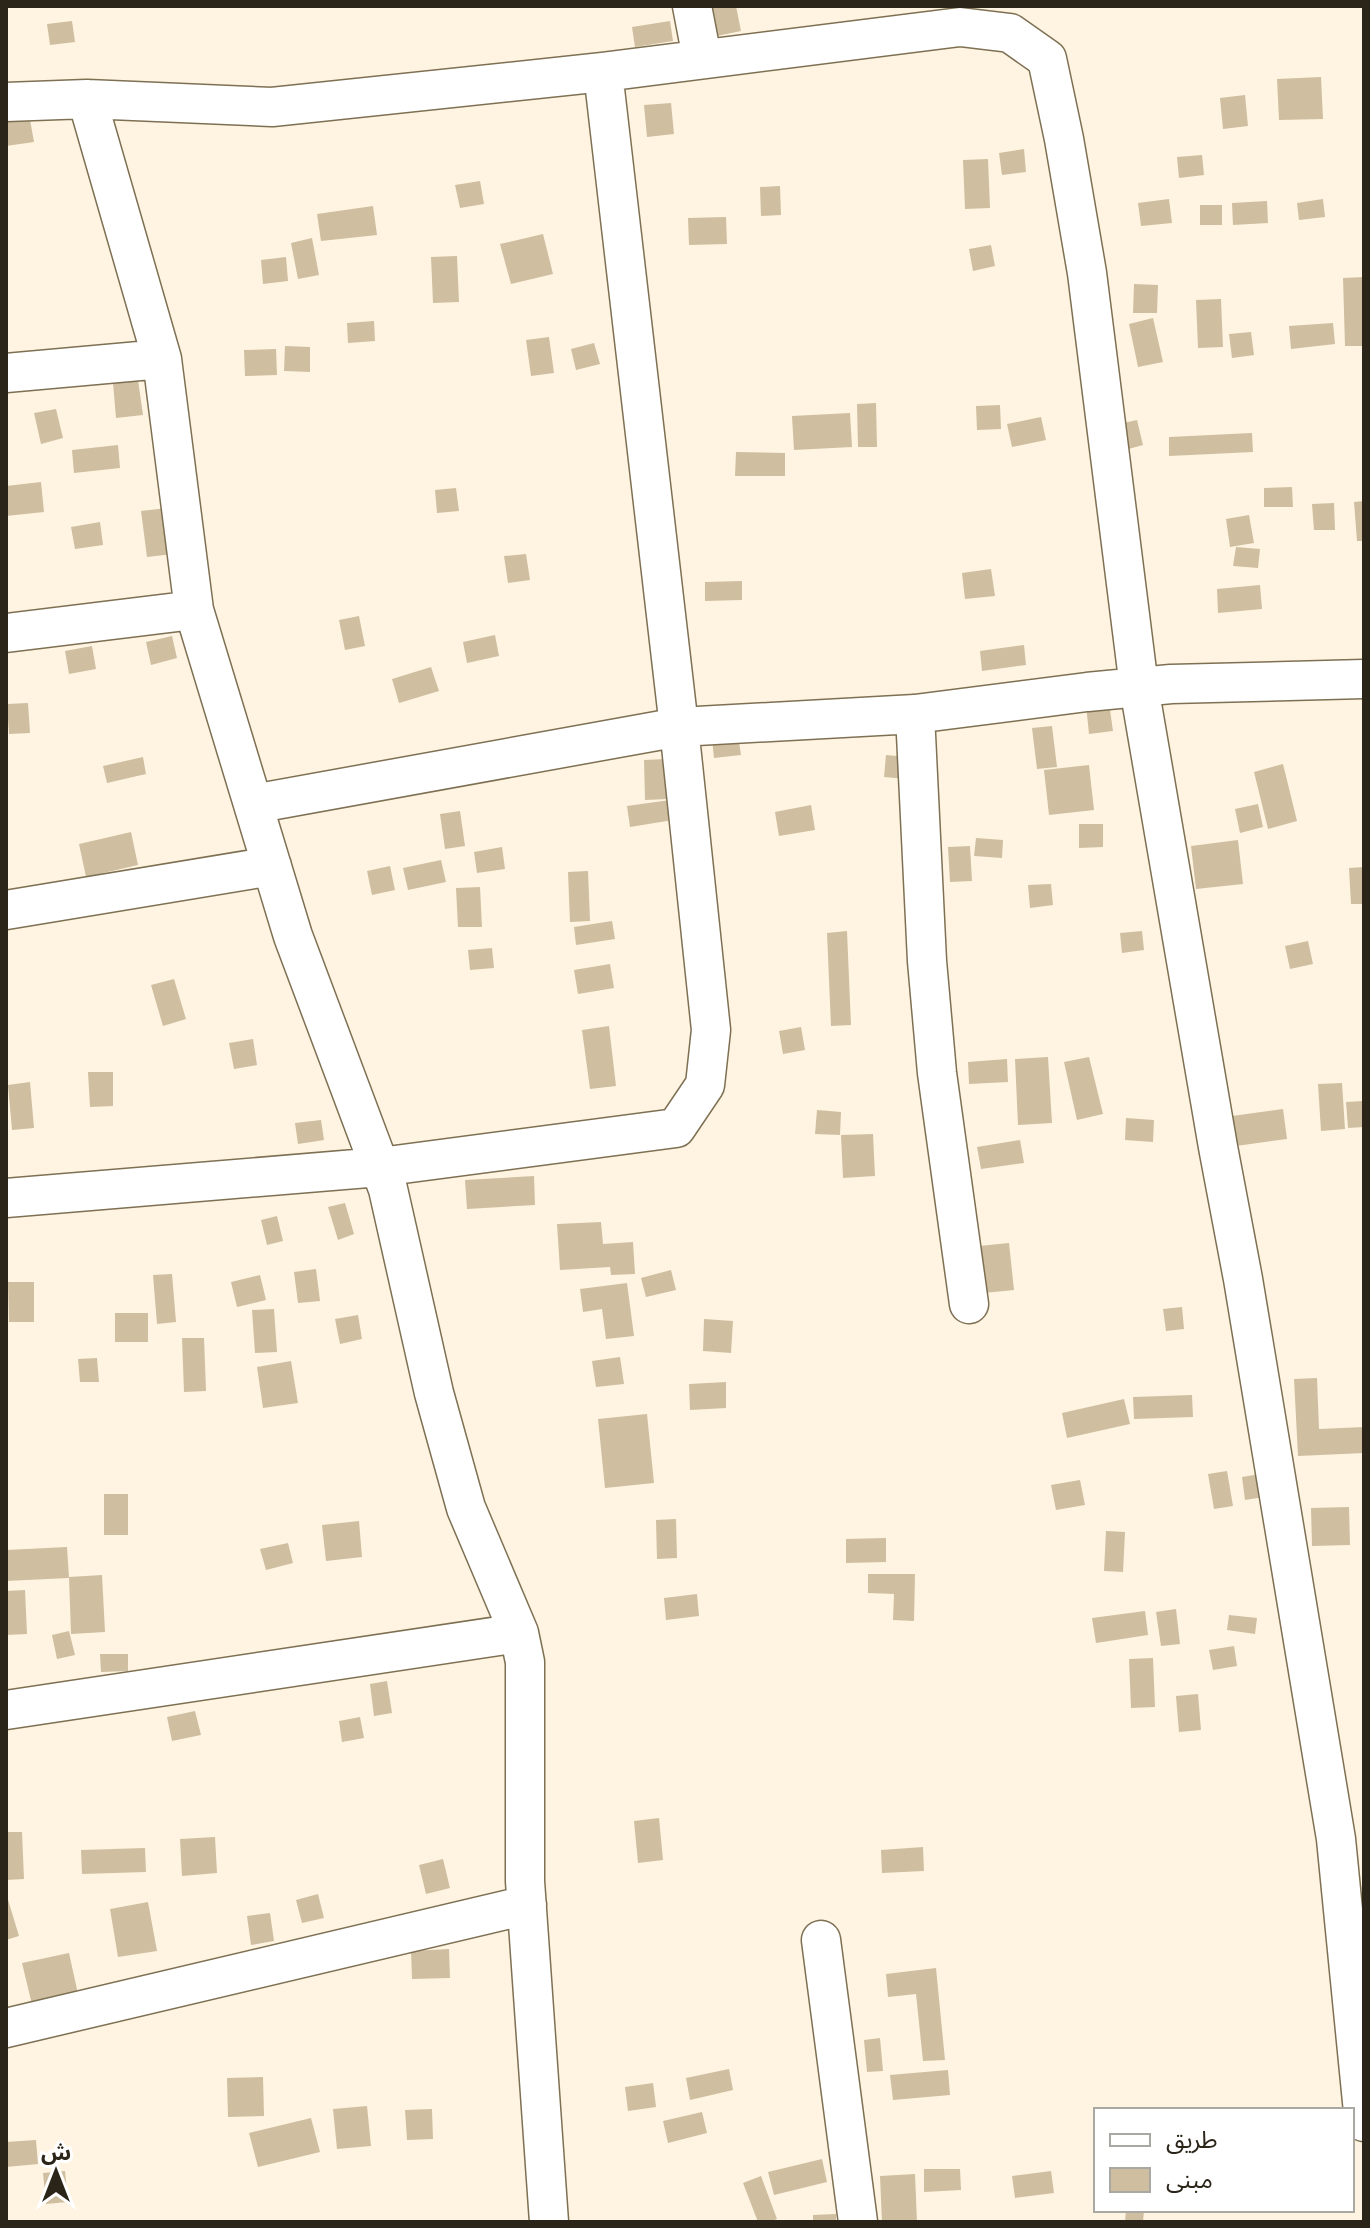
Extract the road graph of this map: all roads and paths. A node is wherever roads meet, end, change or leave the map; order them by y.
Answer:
1 (692, 6) edge
2 (702, 58) junction
3 (603, 72) junction
4 (87, 99) junction
5 (6, 102) edge
6 (162, 359) junction
7 (6, 373) edge
8 (194, 610) junction
9 (6, 633) edge
10 (1364, 679) edge
11 (1139, 687) junction
12 (915, 714) junction
13 (679, 727) junction
14 (253, 804) junction
15 (272, 866) junction
16 (6, 910) edge
17 (380, 1167) junction
18 (6, 1198) edge
19 (969, 1304) dead end
20 (519, 1633) junction
21 (6, 1710) edge
22 (1350, 1837) edge
23 (527, 1905) junction
24 (821, 1940) dead end
25 (6, 2028) edge
26 (1364, 2122) edge
27 (549, 2222) edge
28 (858, 2222) edge

1 - 2 street
2 - 3 street
2 - 11 street
3 - 4 street
3 - 13 street
4 - 5 street
4 - 6 street
6 - 7 street
6 - 8 street
8 - 9 street
8 - 14 street
10 - 11 street
11 - 12 street
11 - 22 street
12 - 13 street
12 - 19 street
13 - 14 street
13 - 17 street
14 - 15 street
15 - 16 street
15 - 17 street
17 - 18 street
17 - 20 street
20 - 21 street
20 - 23 street
22 - 26 street
23 - 25 street
23 - 27 street
24 - 28 street

